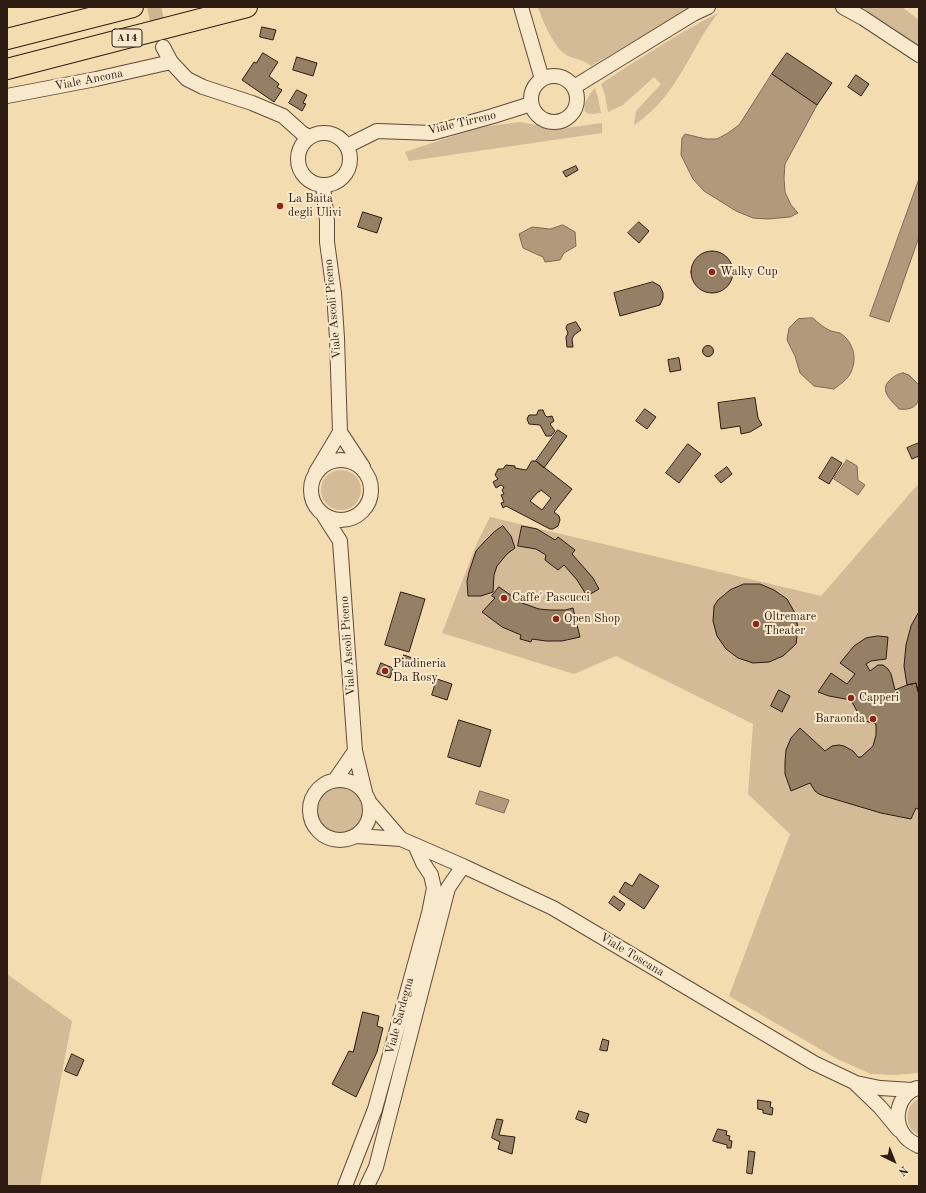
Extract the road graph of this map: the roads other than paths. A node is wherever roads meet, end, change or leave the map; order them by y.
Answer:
1 (134, 7) edge
2 (247, 7) edge
3 (521, 7) edge
4 (708, 7) edge
5 (843, 7) edge
6 (7, 39) edge
7 (163, 47) tunnel mouth
8 (919, 54) edge
9 (170, 62) junction
10 (7, 69) edge
11 (542, 79) junction
12 (574, 87) junction
13 (7, 96) edge
14 (531, 104) junction
15 (309, 137) junction
16 (347, 146) junction
17 (323, 186) junction
18 (340, 432) junction
19 (316, 472) junction
20 (366, 472) junction
21 (365, 509) junction
22 (324, 516) junction
23 (340, 541) junction
24 (356, 751) junction
25 (335, 780) junction
26 (368, 798) junction
27 (357, 836) junction
28 (401, 839) junction
29 (416, 845) junction
30 (463, 866) junction
31 (856, 1083) junction
32 (916, 1089) edge
33 (904, 1136) junction
34 (919, 1146) edge
35 (345, 1186) edge
36 (367, 1186) edge

1 - 6 highway, A14
2 - 10 highway, A14
3 - 11 street
4 - 12 street
5 - 8 street
7 - 9 street
9 - 13 street, Viale Ancona
9 - 15 street
11 - 12 street
11 - 14 street
12 - 14 street
14 - 16 street, Viale Tirreno
15 - 16 street
15 - 17 street
16 - 17 street
17 - 18 street, Viale Ascoli Piceno
18 - 19 street
18 - 20 street
19 - 20 street
19 - 22 street
20 - 21 street
21 - 22 street
21 - 23 street
22 - 23 street, Viale Ascoli Piceno
23 - 24 street, Viale Ascoli Piceno
24 - 25 street
24 - 26 street, Viale Ascoli Piceno
25 - 26 street
25 - 27 street
26 - 27 street
26 - 28 street, Viale Toscana
27 - 28 street, Viale Toscana
28 - 29 street, Viale Toscana
29 - 30 street, Viale Toscana
29 - 35 street, Viale Sardegna
30 - 31 street, Viale Toscana
30 - 36 street, Viale Sardegna
31 - 32 street, Viale Toscana
31 - 33 street, Viale Toscana
32 - 33 street
33 - 34 street, Viale Toscana

